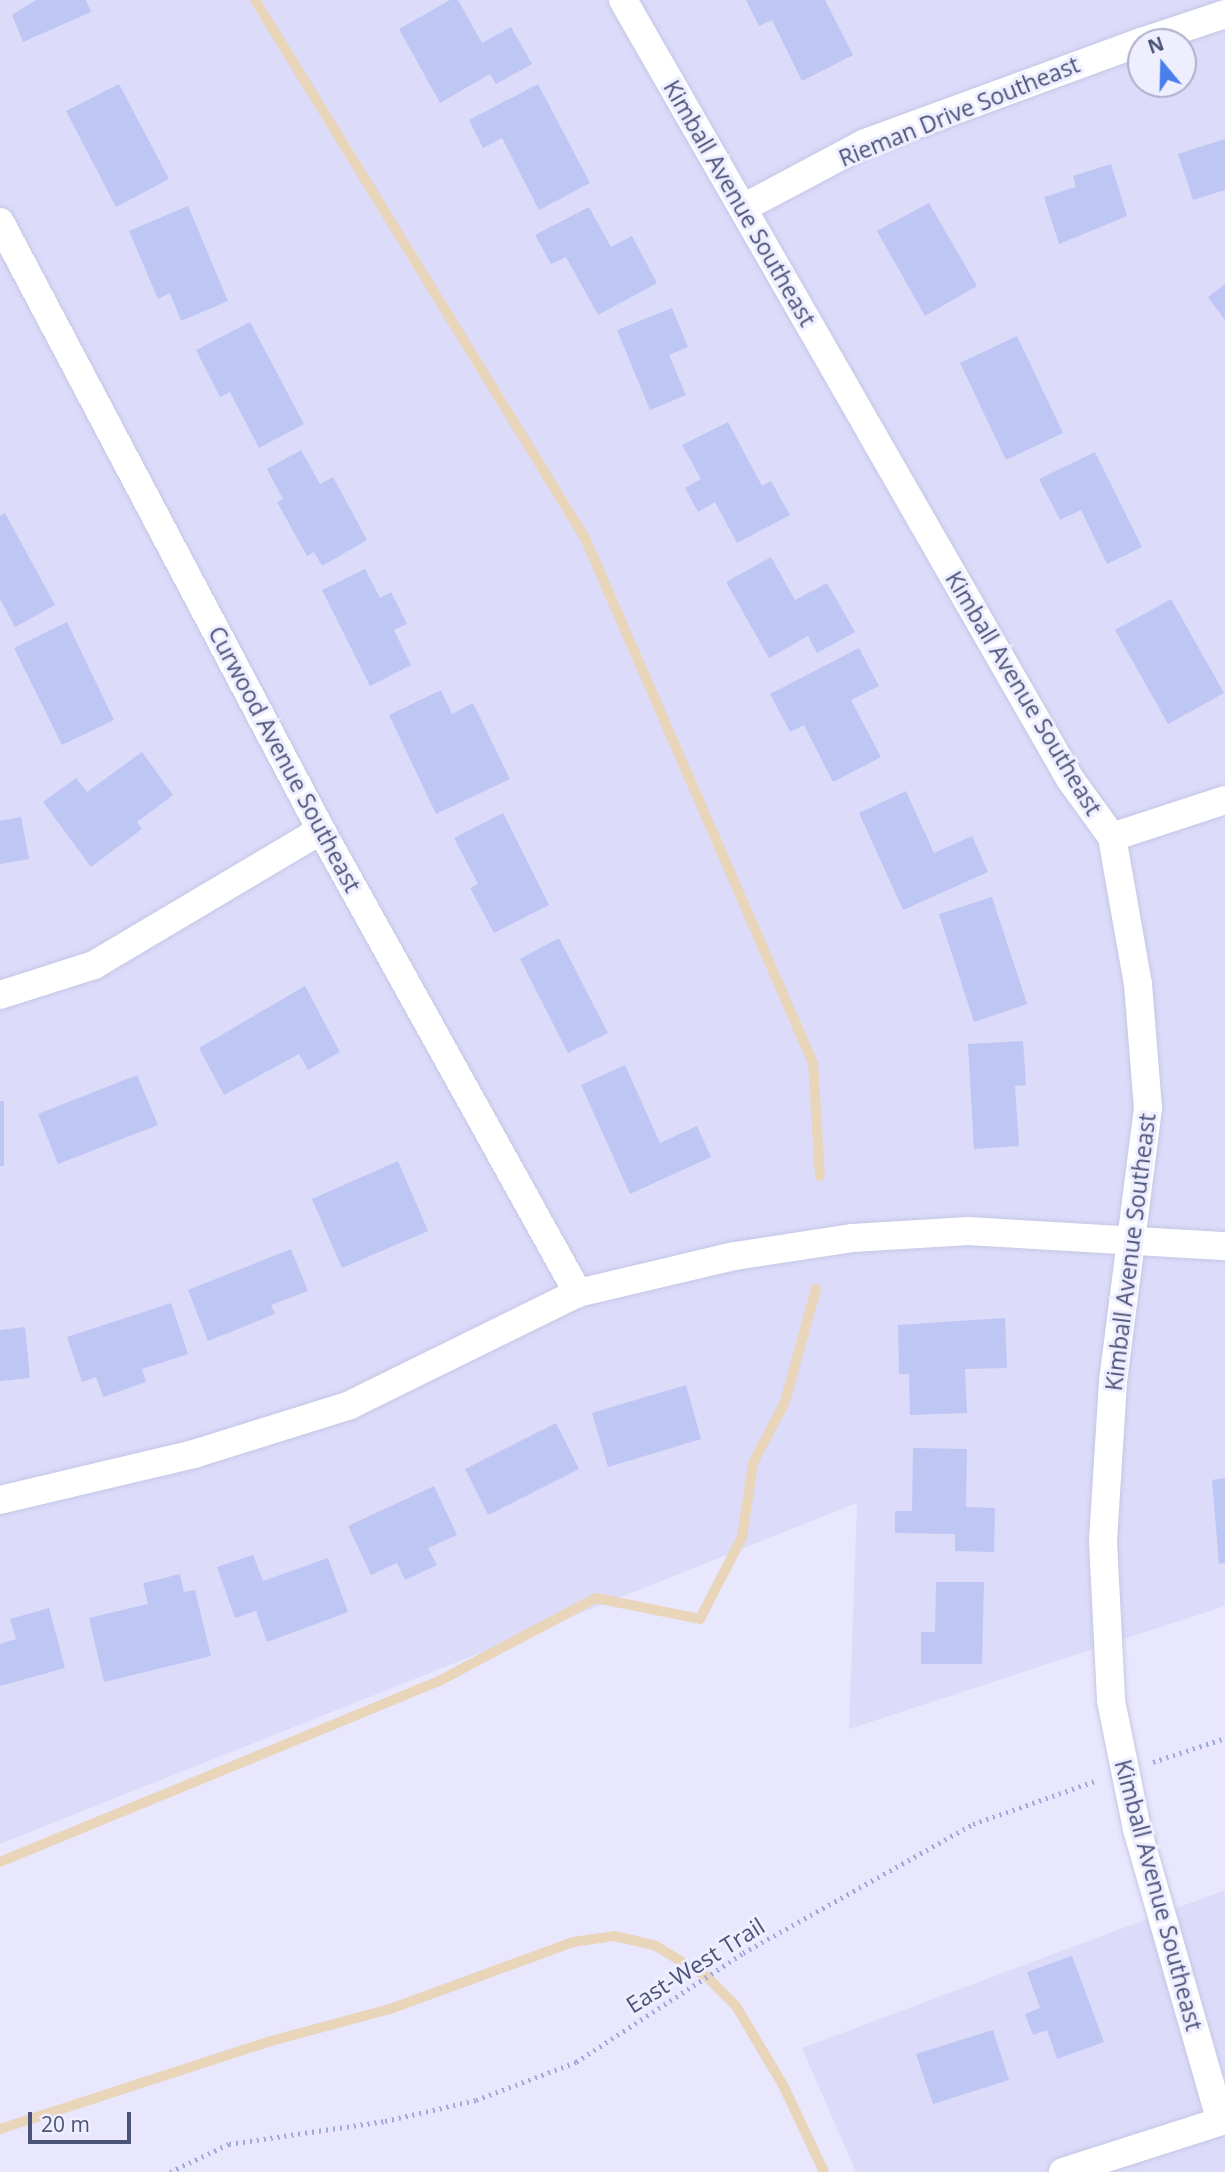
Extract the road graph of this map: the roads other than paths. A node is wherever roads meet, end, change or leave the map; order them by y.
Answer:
1 (623, 0) edge
2 (1225, 14) edge
3 (1183, 28) edge
4 (1127, 47) edge
5 (743, 208) junction
6 (0, 222) edge
7 (1225, 800) edge
8 (321, 830) junction
9 (1112, 837) junction
10 (0, 995) edge
11 (1134, 1243) junction
12 (1225, 1246) edge
13 (578, 1293) junction
14 (0, 1500) edge
15 (1223, 2120) edge
16 (1063, 2172) edge

1 - 5 street, Kimball Avenue Southeast
2 - 3 street, Rieman Drive Southeast
4 - 5 street, Rieman Drive Southeast
5 - 9 street, Kimball Avenue Southeast
6 - 8 street, Curwood Avenue Southeast
7 - 9 street
8 - 10 street
8 - 13 street, Curwood Avenue Southeast
9 - 11 street, Kimball Avenue Southeast
11 - 12 street
11 - 13 street
11 - 15 street, Kimball Avenue Southeast
13 - 14 street
15 - 16 street

